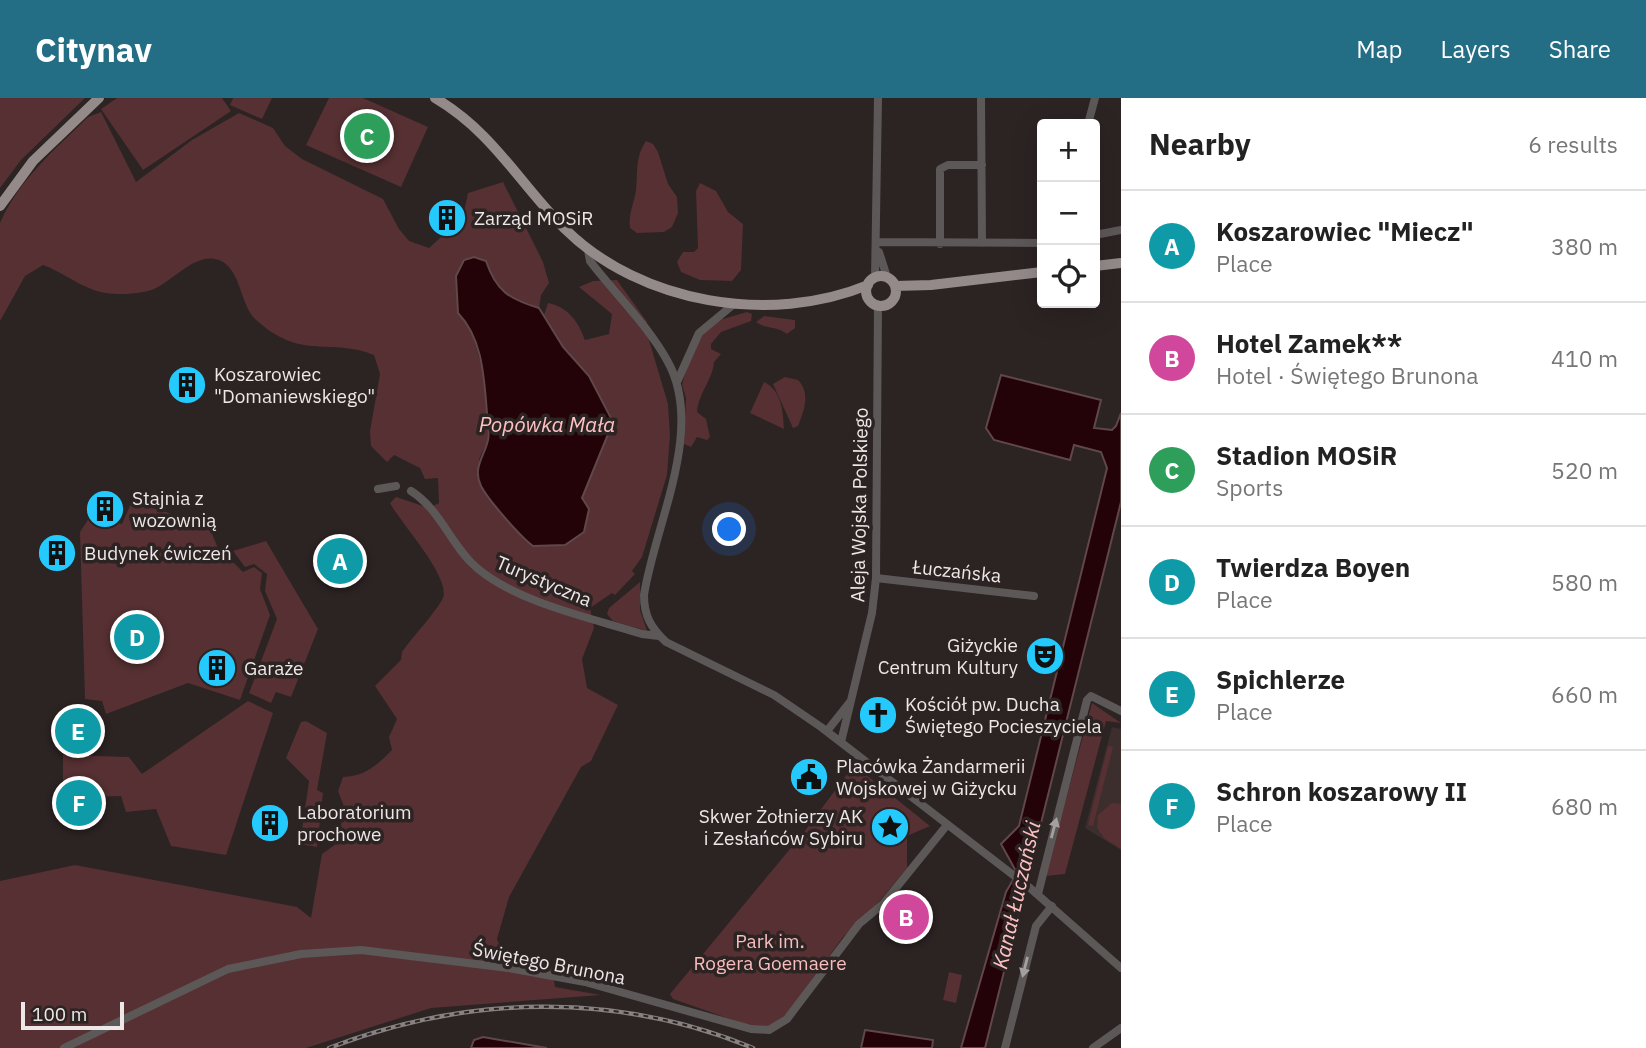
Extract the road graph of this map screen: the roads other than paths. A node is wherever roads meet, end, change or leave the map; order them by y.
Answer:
1 (99, 98) edge
2 (435, 98) edge
3 (878, 98) edge
4 (981, 98) edge
5 (1095, 98) edge
6 (1089, 119) edge
7 (982, 165) junction
8 (0, 206) edge
9 (1121, 230) edge
10 (1100, 233) edge
11 (982, 243) junction
12 (1037, 243) edge
13 (940, 244) junction
14 (878, 245) junction
15 (588, 250) junction
16 (1121, 263) edge
17 (1100, 265) edge
18 (1037, 273) edge
19 (887, 277) junction
20 (871, 282) junction
21 (895, 290) junction
22 (834, 296) junction
23 (873, 302) junction
24 (734, 303) junction
25 (677, 383) junction
26 (396, 486) dead end
27 (379, 489) dead end
28 (411, 491) dead end
29 (876, 578) junction
30 (1034, 596) dead end
31 (659, 636) junction
32 (850, 702) junction
33 (1121, 710) edge
34 (827, 731) junction
35 (841, 742) junction
36 (947, 825) junction
37 (1038, 894) junction
38 (1052, 906) junction
39 (1121, 968) edge
40 (1121, 1028) edge
41 (64, 1048) edge
42 (1005, 1048) edge
43 (1093, 1048) edge

1 - 8 main road
2 - 15 main road
3 - 14 street
4 - 7 street
5 - 6 street
7 - 11 street
7 - 13 street
9 - 10 street
11 - 12 street
11 - 13 street
13 - 14 street
14 - 19 street
14 - 20 street
15 - 24 main road
15 - 25 street
16 - 17 main road
18 - 21 main road
19 - 20 main road
19 - 21 main road
20 - 22 main road
20 - 23 main road
21 - 23 main road
22 - 23 main road
22 - 24 main road
23 - 29 street, Aleja Wojska Polskiego
24 - 25 street
25 - 31 street
26 - 27 street
28 - 31 street, Turystyczna
29 - 30 street, Łuczańska
29 - 32 street, Aleja Wojska Polskiego
31 - 34 street, Turystyczna
32 - 34 street, Aleja Wojska Polskiego
32 - 35 street, Aleja Wojska Polskiego
37 -> 33 street
34 - 35 street, Turystyczna
35 - 36 street, Turystyczna
36 - 37 street, Turystyczna
36 - 41 street, Świętego Brunona
37 - 38 street, Turystyczna
38 - 39 street, Turystyczna
38 -> 42 street
40 - 43 street

